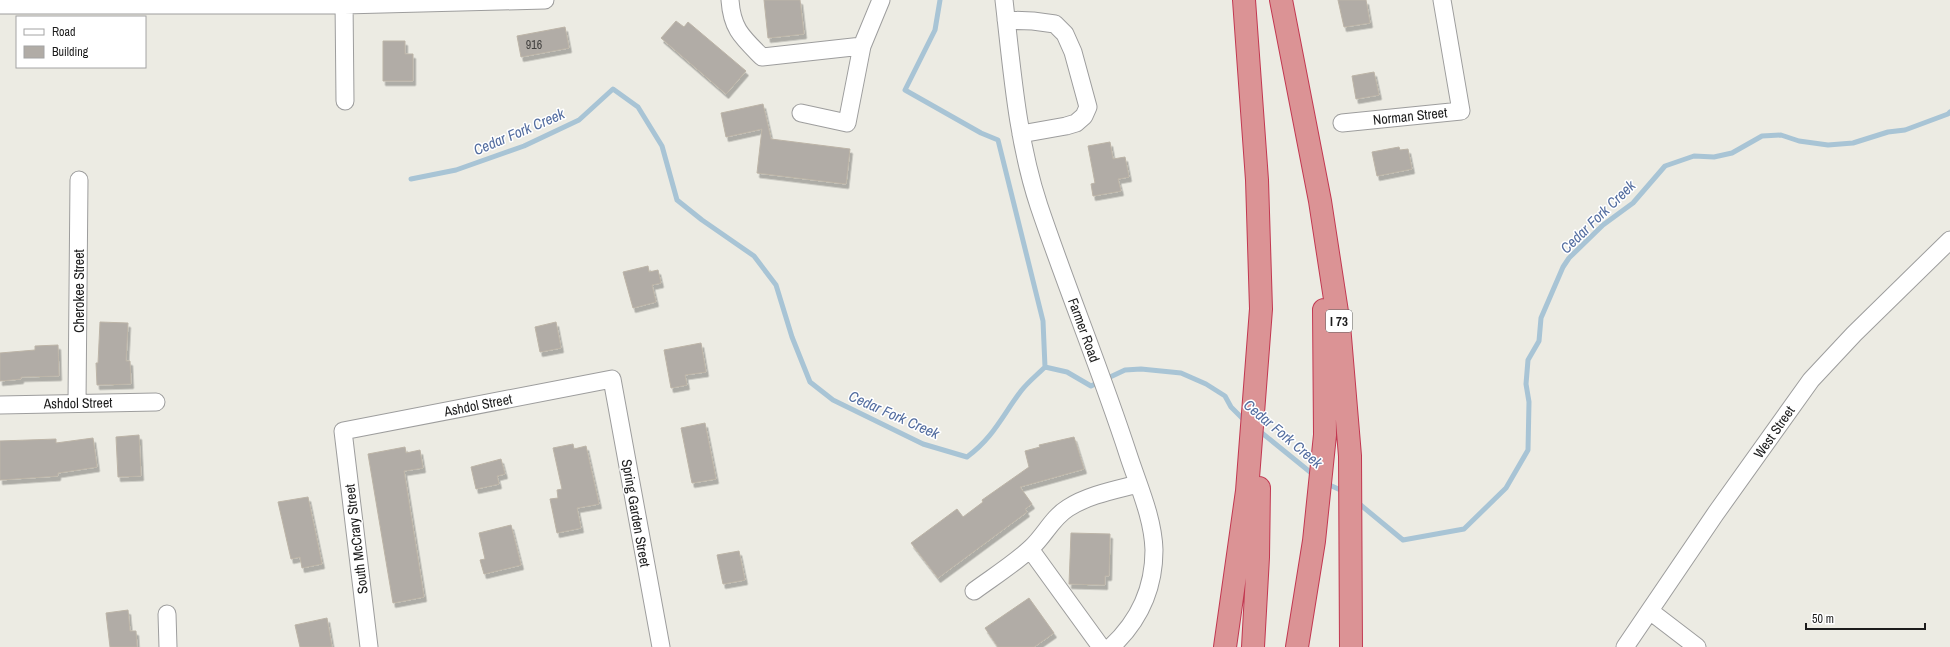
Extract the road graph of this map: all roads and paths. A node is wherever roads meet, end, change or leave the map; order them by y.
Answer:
1 (545, 0) edge
2 (730, 0) edge
3 (881, 0) edge
4 (1004, 0) edge
5 (1244, 0) edge
6 (1281, 0) edge
7 (1442, 0) edge
8 (344, 3) edge
9 (0, 5) edge
10 (1006, 20) junction
11 (862, 46) junction
12 (345, 101) dead end
13 (801, 113) dead end
14 (1342, 122) dead end
15 (1021, 134) junction
16 (79, 180) dead end
17 (1320, 201) junction
18 (1950, 240) edge
19 (1261, 309) junction
20 (612, 379) joint
21 (156, 402) dead end
22 (78, 403) junction
23 (0, 405) edge
24 (343, 431) joint
25 (1138, 484) junction
26 (1030, 549) junction
27 (974, 591) dead end
28 (1650, 611) junction
29 (167, 614) dead end
30 (1130, 640) edge
31 (168, 647) edge
32 (369, 647) edge
33 (661, 647) edge
34 (1100, 647) edge
35 (1111, 647) edge
36 (1225, 647) edge
37 (1253, 647) edge
38 (1297, 647) edge
39 (1351, 647) edge
40 (1625, 647) edge
41 (1697, 647) edge

1 - 8 street
2 - 11 street
3 - 11 street
4 - 10 street, Farmer Road
5 - 19 highway
6 - 17 highway, I 73
7 - 14 street, Norman Street
8 - 9 street
8 - 12 street
10 - 15 street, Farmer Road
10 - 15 street
11 - 13 street
15 - 25 street, Farmer Road
16 - 22 street, Cherokee Street
17 - 38 highway
17 - 39 highway, I 73
18 - 28 street, West Street
19 - 36 highway
19 - 37 highway
20 - 24 street, Ashdol Street
20 - 33 street, Spring Garden Street
21 - 22 street, Ashdol Street
22 - 23 street, Ashdol Street
24 - 32 street, South McCrary Street
25 - 26 street
25 - 30 street, Farmer Road
26 - 27 street
26 - 34 street
28 - 40 street, West Street
28 - 41 street
29 - 31 street
30 - 35 street, Farmer Road

